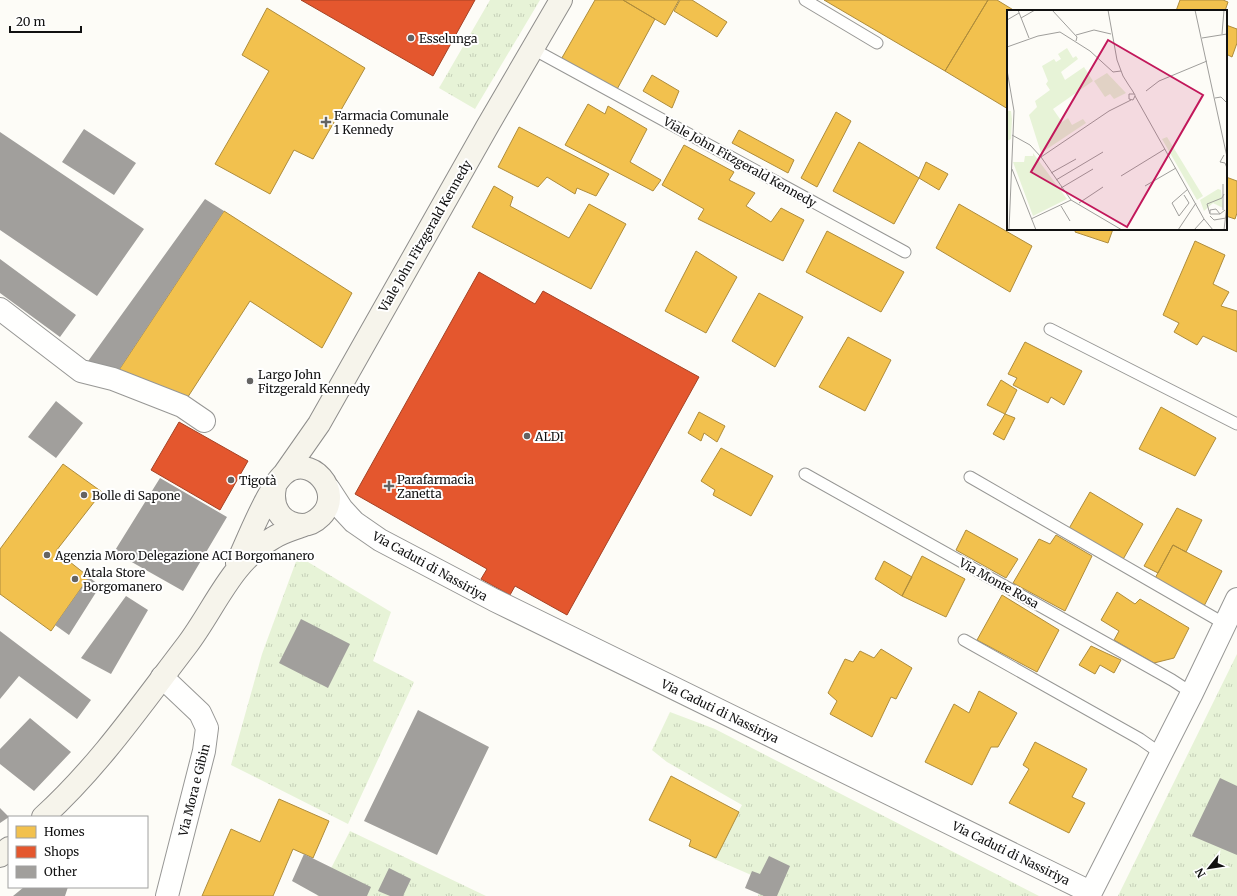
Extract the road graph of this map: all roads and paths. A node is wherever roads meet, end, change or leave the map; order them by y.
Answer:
1 (561, 0) edge
2 (805, 0) edge
3 (877, 43) dead end
4 (533, 49) junction
5 (905, 252) dead end
6 (0, 309) edge
7 (1050, 329) dead end
8 (204, 421) dead end
9 (319, 424) junction
10 (1237, 424) edge
11 (805, 474) dead end
12 (970, 477) dead end
13 (279, 480) junction
14 (327, 484) junction
15 (354, 522) junction
16 (307, 524) junction
17 (230, 577) junction
18 (1237, 599) edge
19 (1225, 624) junction
20 (964, 640) dead end
21 (162, 677) junction
22 (1192, 694) junction
23 (1160, 753) junction
24 (44, 816) edge
25 (8, 849) edge
26 (0, 856) edge
27 (1089, 894) edge
28 (167, 896) edge

1 - 4 main road, Viale John Fitzgerald Kennedy
2 - 3 lane
4 - 5 lane, Viale John Fitzgerald Kennedy
4 - 9 main road, Viale John Fitzgerald Kennedy
6 - 8 street
7 - 10 lane
9 - 13 main road, Viale John Fitzgerald Kennedy
9 - 14 main road, Viale John Fitzgerald Kennedy
11 - 22 lane, Via Monte Rosa
12 - 19 lane
13 - 14 main road
13 - 16 main road
13 - 17 main road, Viale John Fitzgerald Kennedy
14 - 15 street, Via Caduti di Nassiriya
14 - 16 main road, Viale John Fitzgerald Kennedy
15 - 16 street
15 - 27 street, Via Caduti di Nassiriya
16 - 17 main road, Viale John Fitzgerald Kennedy
17 - 21 main road, Viale John Fitzgerald Kennedy
18 - 19 street
19 - 22 street
20 - 23 lane
21 - 24 main road, Viale John Fitzgerald Kennedy
21 - 28 street, Via Mora e Gibin
22 - 23 street
23 - 27 street
25 - 26 main road

